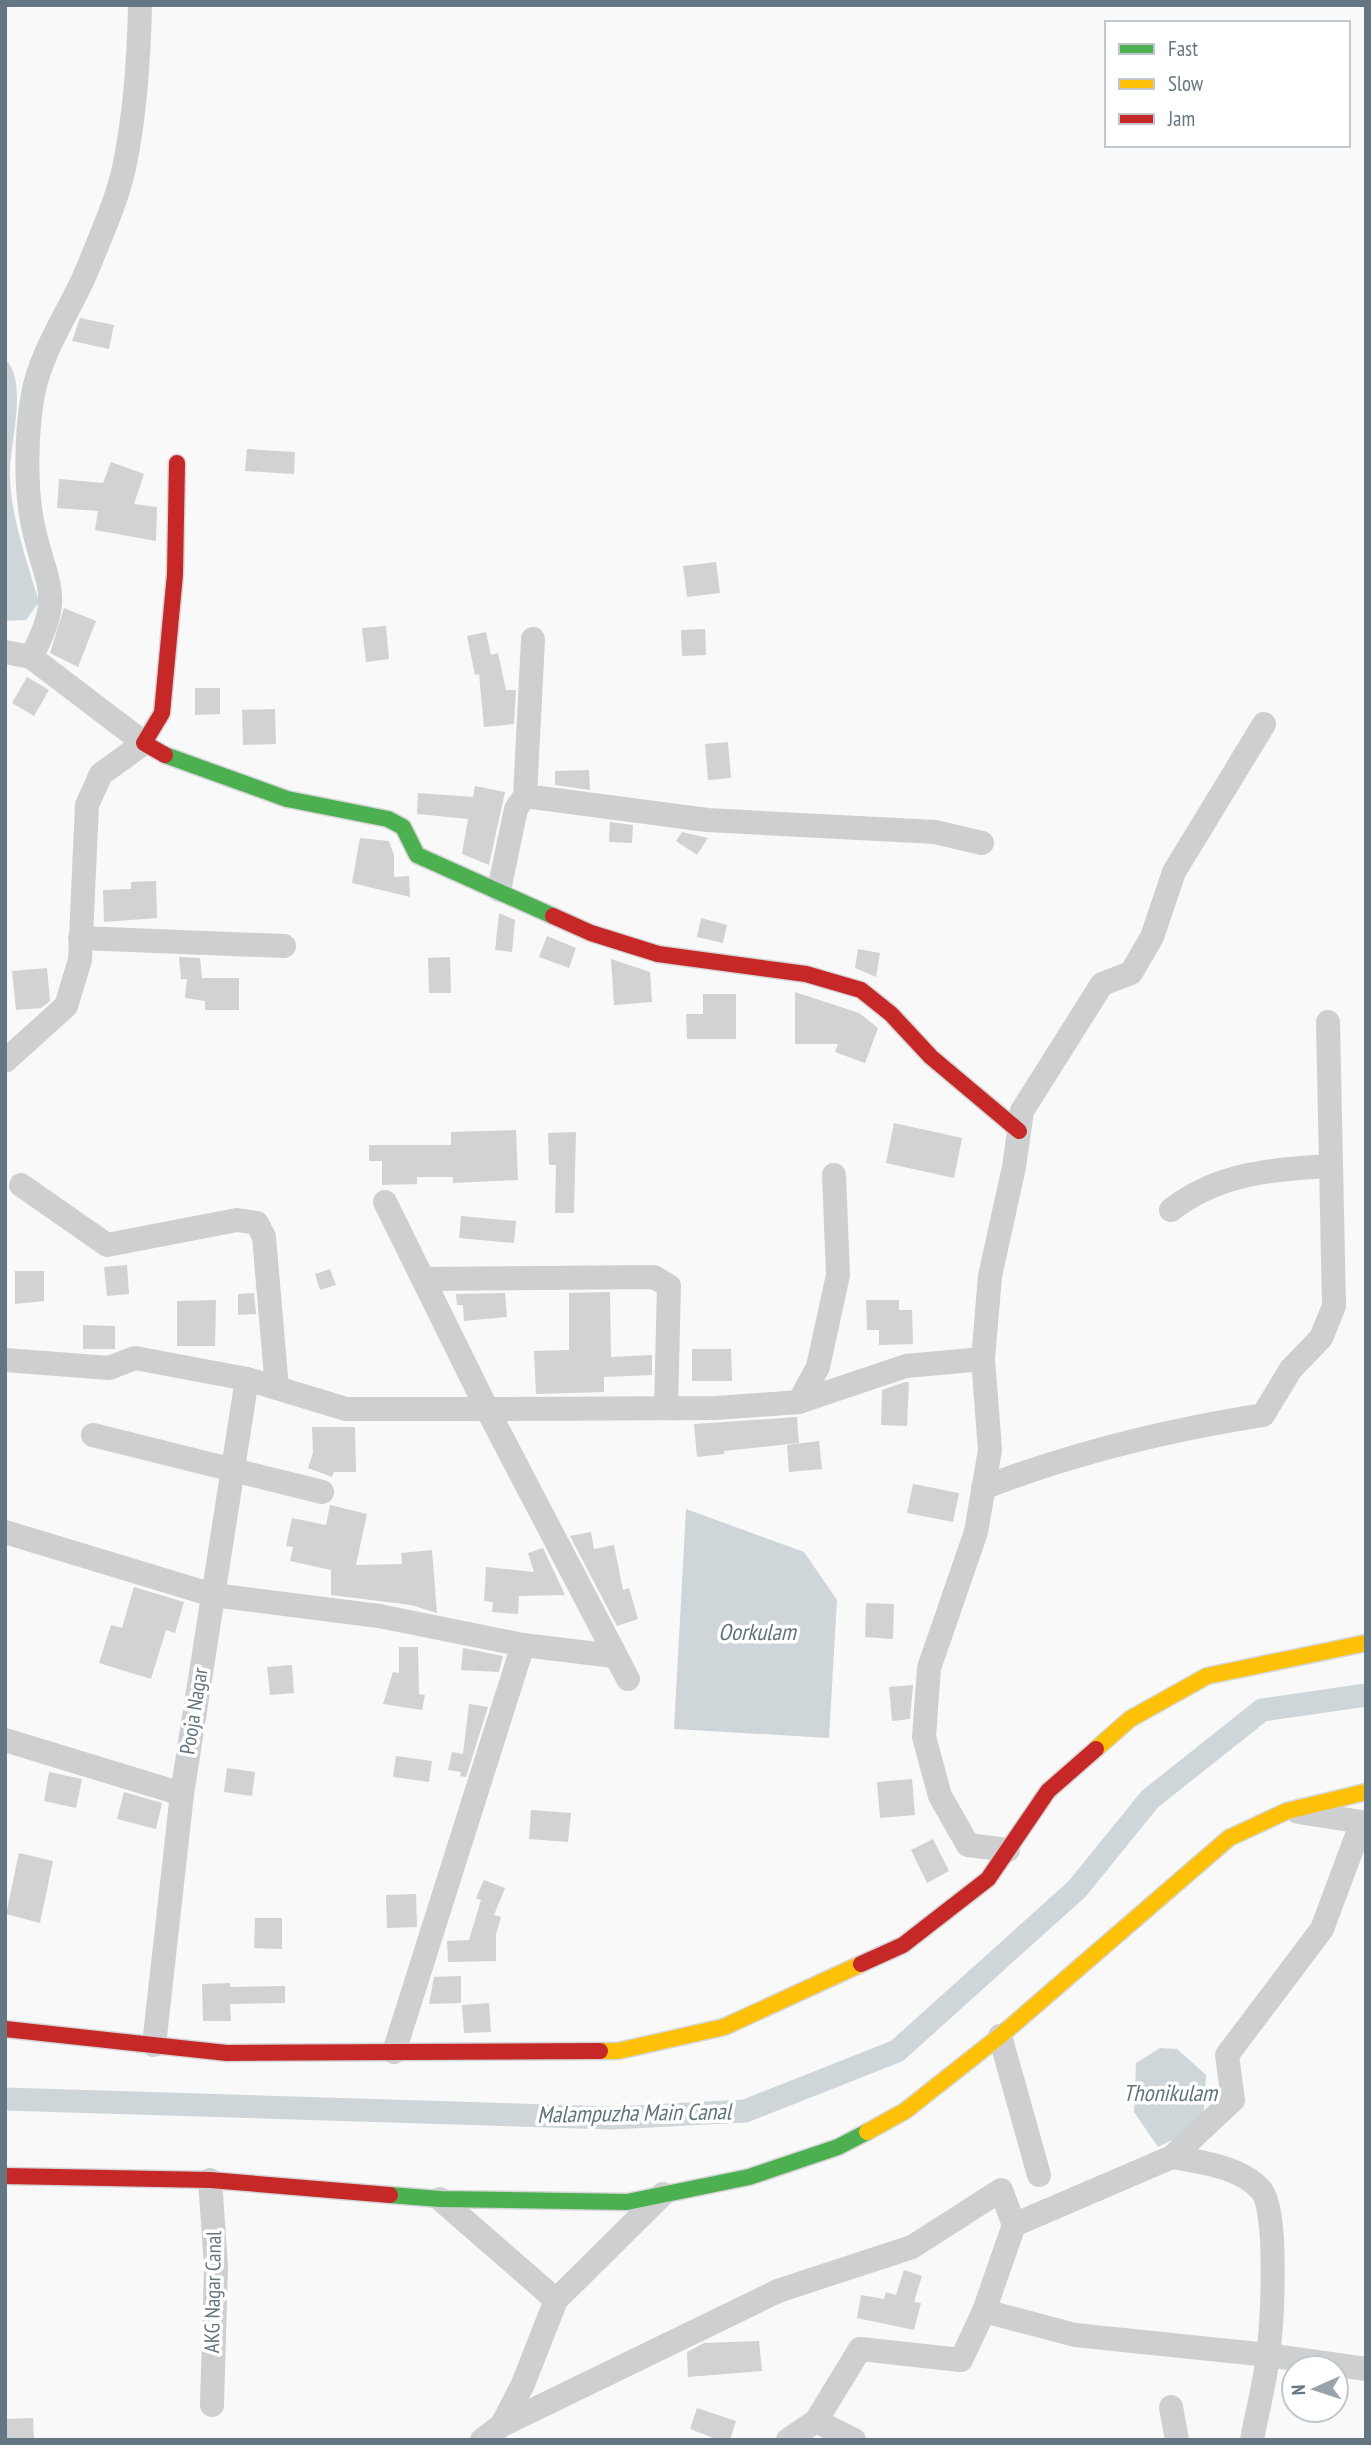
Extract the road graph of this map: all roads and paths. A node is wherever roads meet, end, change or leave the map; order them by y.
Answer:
1 (140, 5) edge
2 (177, 463) dead end
3 (533, 639) dead end
4 (5, 652) edge
5 (31, 657) junction
6 (1264, 724) dead end
7 (144, 743) junction
8 (525, 796) junction
9 (982, 843) dead end
10 (499, 890) junction
11 (80, 938) junction
12 (284, 946) dead end
13 (1328, 1022) dead end
14 (5, 1061) edge
15 (1019, 1131) junction
16 (1331, 1166) junction
17 (834, 1175) dead end
18 (21, 1185) dead end
19 (386, 1202) dead end
20 (1171, 1210) dead end
21 (423, 1279) junction
22 (983, 1359) junction
23 (5, 1360) edge
24 (247, 1378) junction
25 (277, 1388) junction
26 (799, 1402) junction
27 (666, 1408) junction
28 (487, 1409) junction
29 (93, 1435) dead end
30 (232, 1472) junction
31 (983, 1488) junction
32 (323, 1492) dead end
33 (5, 1532) edge
34 (213, 1595) junction
35 (1366, 1643) edge
36 (523, 1645) junction
37 (614, 1656) junction
38 (628, 1679) dead end
39 (5, 1740) edge
40 (1366, 1792) edge
41 (181, 1794) junction
42 (1287, 1811) junction
43 (1008, 1850) junction
44 (5, 2029) edge
45 (1000, 2036) junction
46 (154, 2045) junction
47 (394, 2052) junction
48 (1172, 2157) junction
49 (1039, 2175) dead end
50 (5, 2176) edge
51 (210, 2180) junction
52 (663, 2194) junction
53 (440, 2199) junction
54 (1014, 2225) junction
55 (556, 2300) junction
56 (984, 2311) junction
57 (1268, 2355) junction
58 (1366, 2369) edge
59 (212, 2405) dead end
60 (1171, 2407) dead end
61 (816, 2421) junction
62 (502, 2425) junction
63 (482, 2440) edge
64 (788, 2440) edge
65 (854, 2440) edge
66 (1177, 2440) edge
67 (1252, 2440) edge

1 - 5 street
2 - 7 street
3 - 8 street
4 - 5 street
5 - 7 street
6 - 15 street
7 - 10 street
7 - 11 street
8 - 9 street
8 - 10 street
10 - 15 street
11 - 12 street
11 - 14 street
13 - 16 street
15 - 22 street
16 - 20 street
16 - 31 street
17 - 26 street
18 - 25 street
19 - 21 street
21 - 27 street
21 - 28 street
22 - 26 street
22 - 31 street
23 - 24 street
24 - 25 street
24 - 30 street, Pooja Nagar
25 - 28 street
26 - 27 street
27 - 28 street
28 - 37 street
29 - 30 street
30 - 32 street
30 - 34 street, Pooja Nagar
31 - 43 street
33 - 34 street
34 - 36 street
34 - 41 street, Pooja Nagar
35 - 43 street
36 - 37 street
36 - 47 street
37 - 38 street
39 - 41 street
40 - 42 street
41 - 46 street, Pooja Nagar
42 - 45 street
42 - 48 street
43 - 47 street
44 - 46 street
45 - 49 street
45 - 52 street
46 - 47 street
48 - 54 street
48 - 57 street
50 - 51 street
51 - 53 street
51 - 59 street, AKG Nagar Canal
52 - 53 street
52 - 55 street
53 - 55 street
54 - 56 street
54 - 62 street
55 - 62 street
56 - 57 street
56 - 61 street
57 - 58 street
57 - 67 street
60 - 66 street
61 - 64 street
61 - 65 street
62 - 63 street

